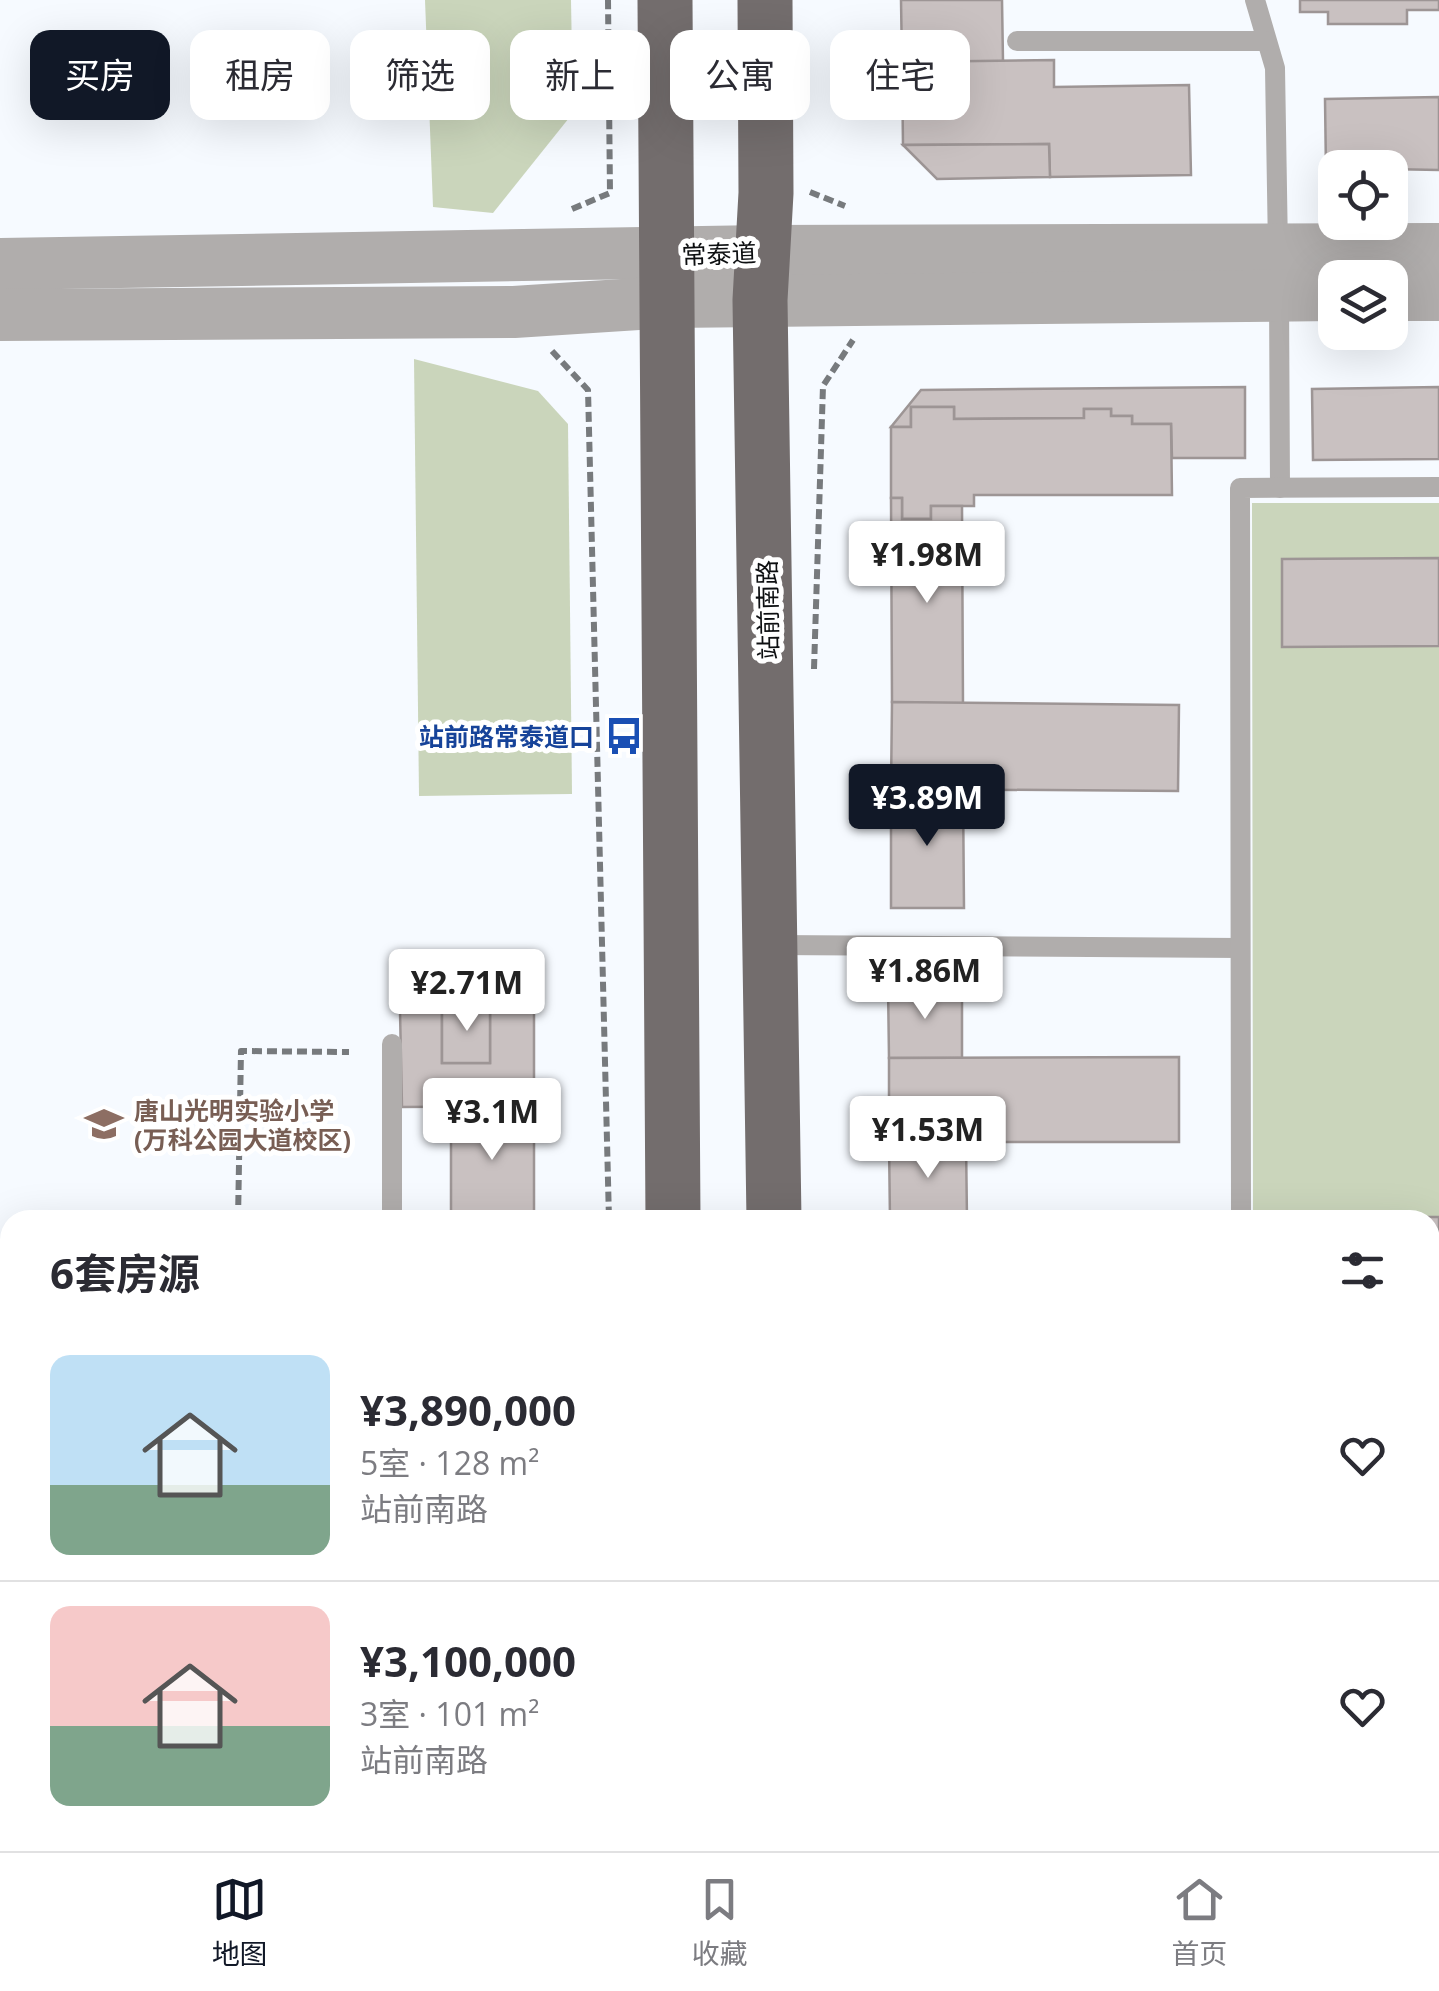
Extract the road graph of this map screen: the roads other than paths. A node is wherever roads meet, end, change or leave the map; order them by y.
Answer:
1 (666, 0) edge
2 (765, 0) edge
3 (1255, 0) edge
4 (1266, 40) junction
5 (1017, 41) dead end
6 (1439, 249) edge
7 (0, 264) edge
8 (1279, 272) junction
9 (761, 276) junction
10 (669, 278) junction
11 (1318, 288) edge
12 (1408, 295) edge
13 (1439, 295) edge
14 (0, 315) edge
15 (1439, 487) edge
16 (1280, 488) junction
17 (771, 945) junction
18 (1240, 948) junction
19 (392, 1044) dead end
20 (392, 1210) edge
21 (673, 1210) edge
22 (774, 1210) edge
23 (1241, 1210) edge

1 - 10 main road
2 - 9 main road, 站前南路
3 - 4 lane
4 - 5 lane
4 - 8 lane
6 - 8 street, 常泰道
7 - 10 street, 常泰道
8 - 9 street, 常泰道
8 - 11 street, 常泰道
8 - 16 lane
9 - 10 street, 常泰道
9 - 17 main road, 站前南路
10 - 14 street, 常泰道
10 - 21 main road
12 - 13 street
15 - 16 lane
16 - 18 lane
17 - 18 lane
17 - 22 main road, 站前南路
18 - 23 lane
19 - 20 lane

